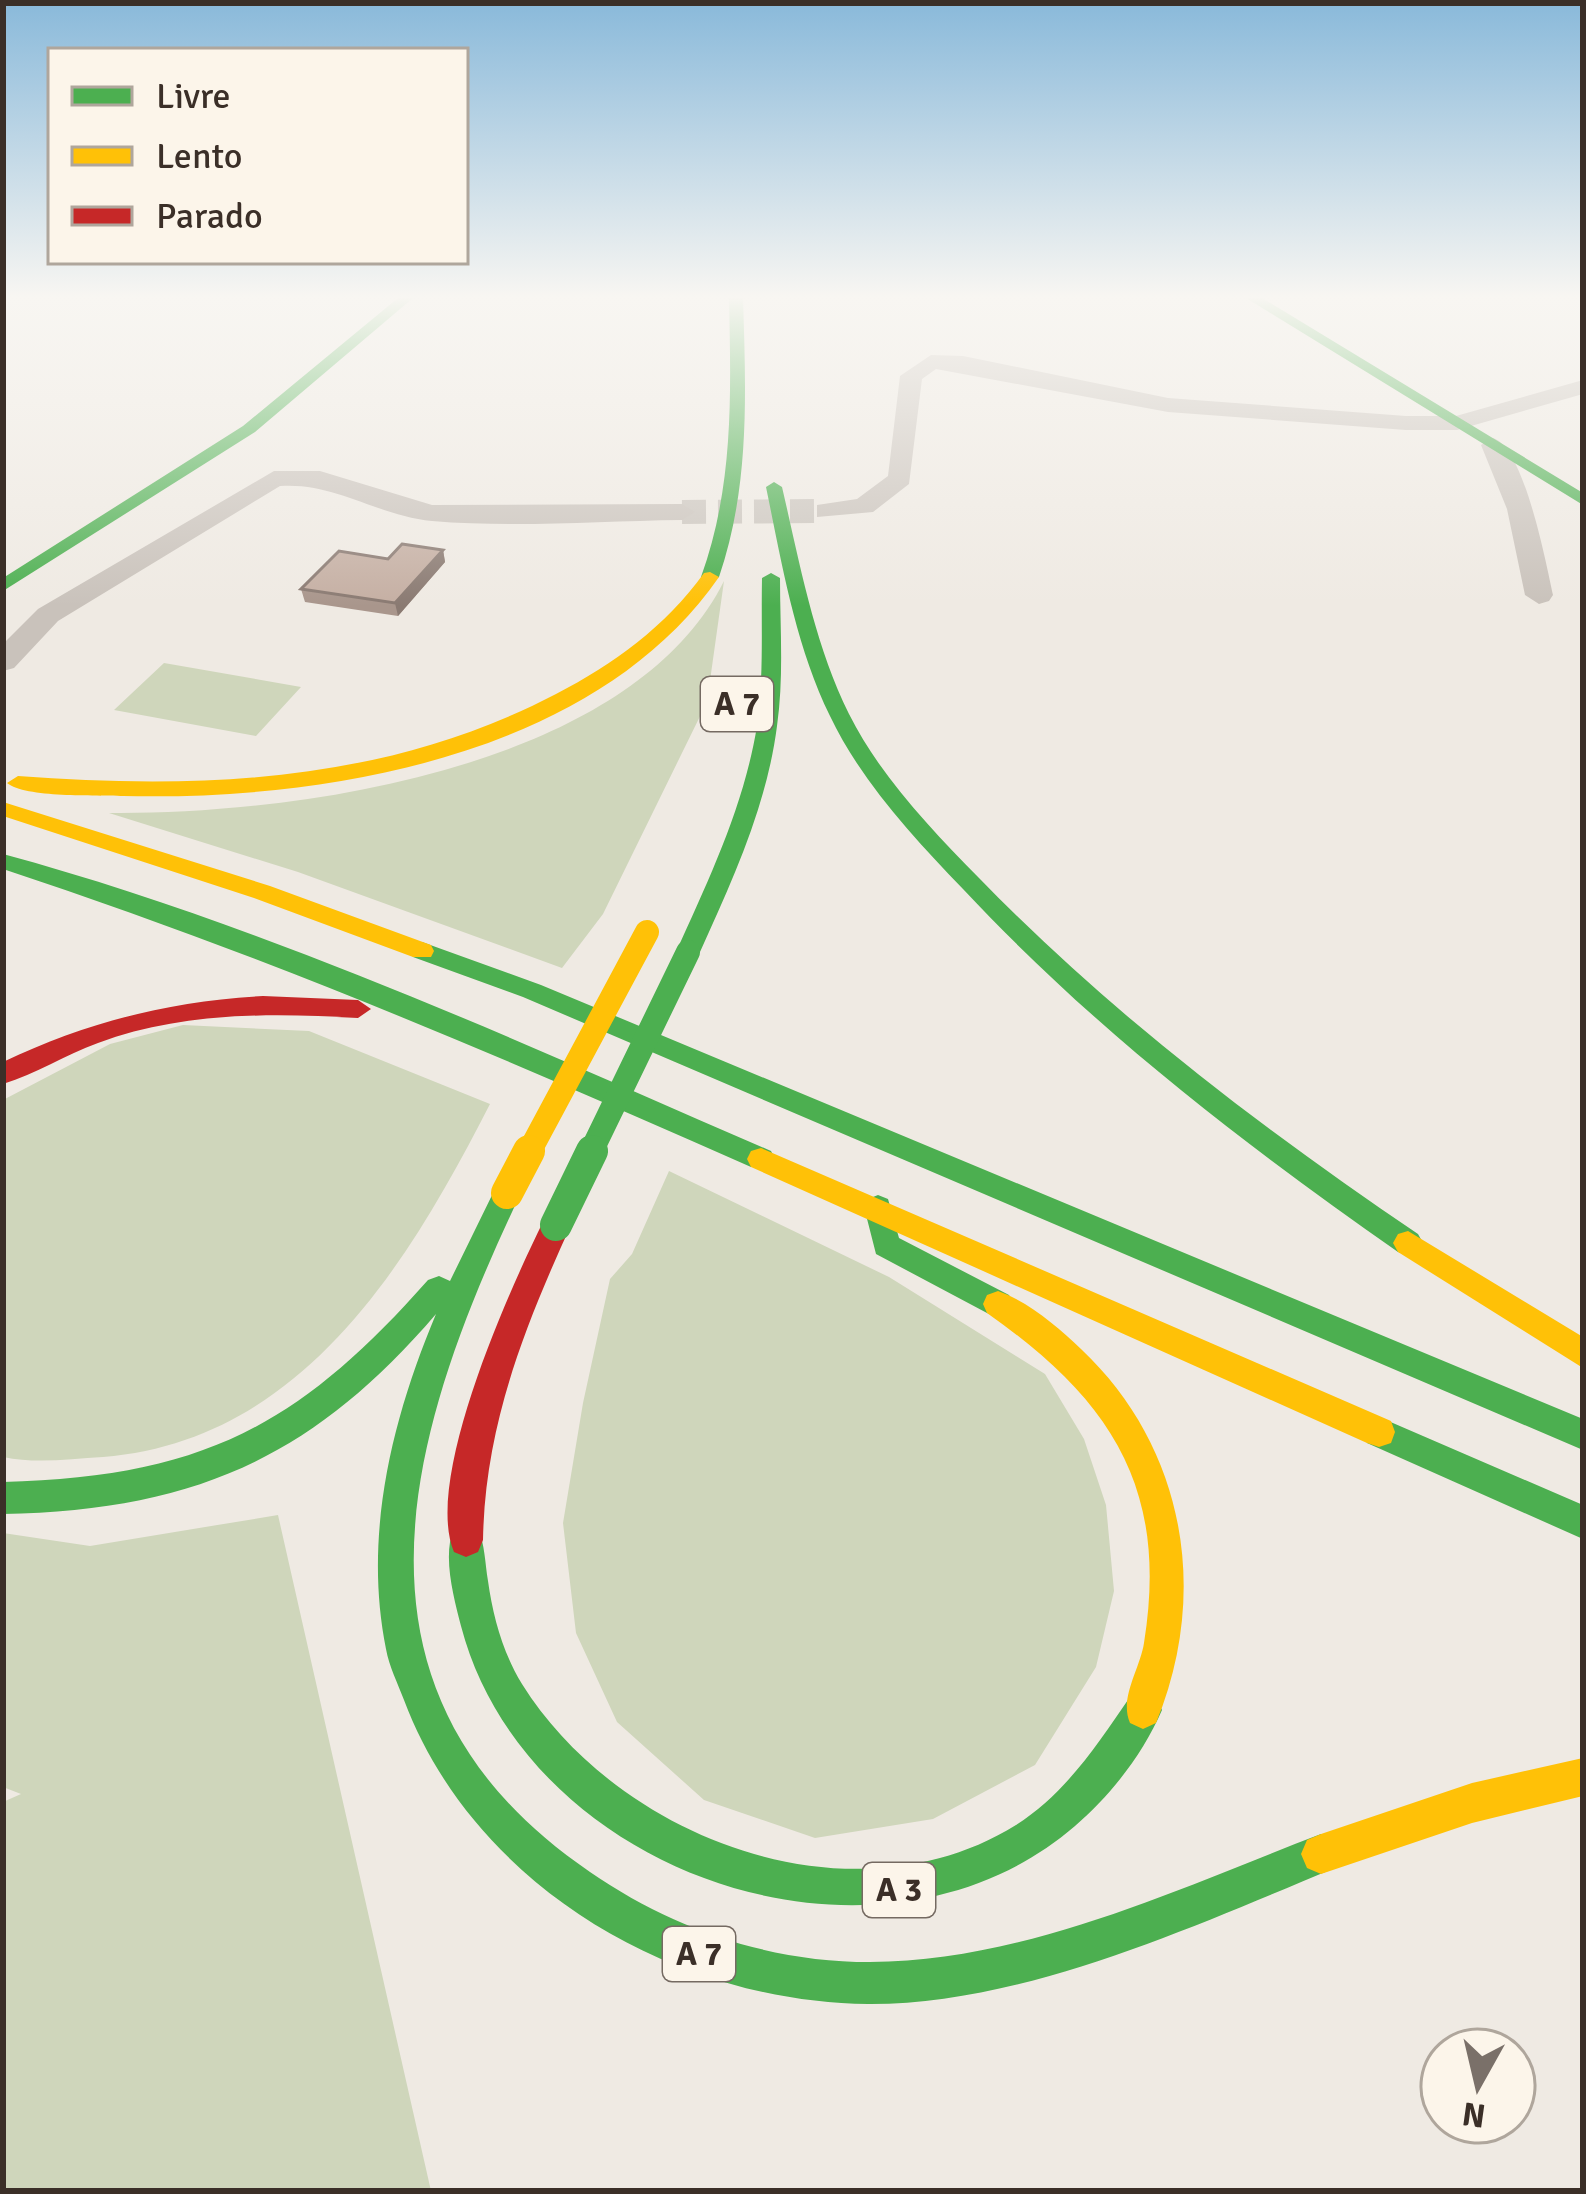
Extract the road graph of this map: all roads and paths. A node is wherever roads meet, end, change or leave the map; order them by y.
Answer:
1 (284, 400) edge
2 (736, 400) edge
3 (908, 400) edge
4 (1146, 400) edge
5 (1420, 400) edge
6 (1536, 400) edge
7 (1457, 423) junction
8 (1493, 445) junction
9 (736, 459) junction
10 (145, 461) dead end
11 (1583, 500) edge
12 (826, 511) tunnel mouth
13 (682, 512) tunnel mouth
14 (17, 543) dead end
15 (3, 586) edge
16 (1539, 595) dead end
17 (742, 613) dead end
18 (3, 662) edge
19 (3, 782) edge
20 (3, 809) edge
21 (3, 861) edge
22 (652, 921) dead end
23 (427, 1012) junction
24 (3, 1074) edge
25 (506, 1192) junction
26 (878, 1207) junction
27 (1583, 1354) edge
28 (1583, 1436) edge
29 (3, 1498) edge
30 (1583, 1522) edge
31 (1583, 1778) edge

1 - 15 main road
2 - 9 main road
3 - 12 street
4 - 7 street
5 - 7 main road
6 - 7 street
7 - 8 main road
8 - 11 main road
8 - 16 street
9 - 17 main road
9 - 19 main road
10 - 14 main road
13 - 18 street
20 - 28 main road
21 - 23 main road
22 - 25 main road, A 7, bridge
23 - 24 main road
23 - 26 main road
25 - 29 main road
25 - 31 main road, A 7
26 - 27 main road, A 3, bridge
26 - 30 main road

